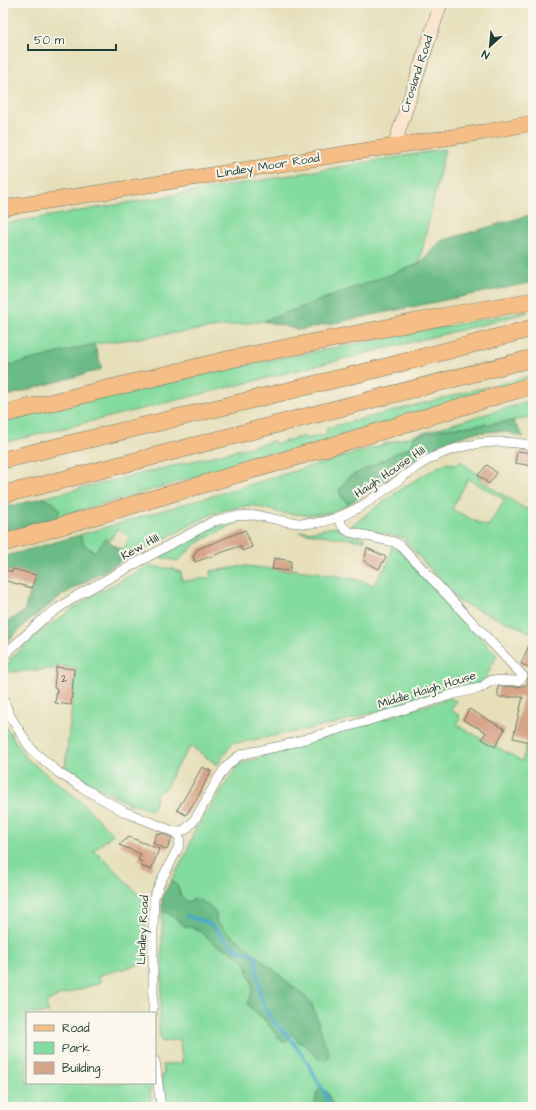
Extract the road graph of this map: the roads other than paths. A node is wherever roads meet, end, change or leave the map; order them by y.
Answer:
1 (441, 3) edge
2 (533, 123) edge
3 (394, 146) junction
4 (3, 208) edge
5 (533, 300) edge
6 (533, 328) edge
7 (533, 358) edge
8 (533, 386) edge
9 (3, 414) edge
10 (533, 445) edge
11 (3, 460) edge
12 (3, 494) edge
13 (338, 518) junction
14 (310, 523) joint
15 (3, 543) edge
16 (3, 656) edge
17 (3, 699) edge
18 (175, 832) junction
19 (153, 1012) edge
20 (156, 1069) edge
21 (161, 1107) edge

1 - 3 street, Crosland Road
2 - 3 main road, Lindley Moor Road
3 - 4 main road, Lindley Moor Road
5 - 9 highway
6 - 11 highway
7 - 12 highway
8 - 15 highway
10 - 13 street, Haigh House Hill
13 - 14 street, Haigh House Hill
13 - 18 street, Middle Haigh House
14 - 16 street, Kew Hill
17 - 18 street
18 - 19 street, Lindley Road
20 - 21 street

